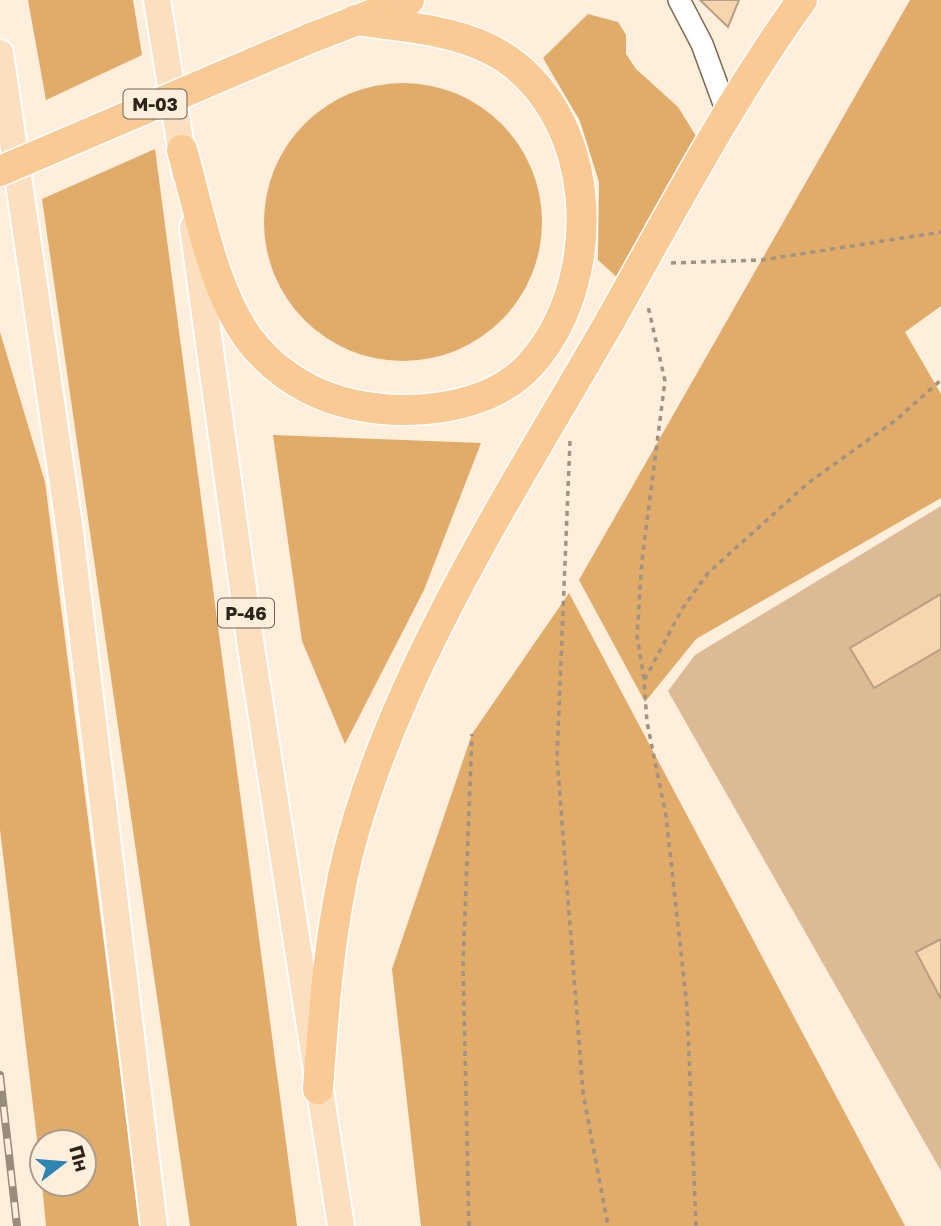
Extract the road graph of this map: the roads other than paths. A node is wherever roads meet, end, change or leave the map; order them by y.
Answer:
1 (157, 0) edge
2 (386, 0) edge
3 (409, 0) edge
4 (679, 0) edge
5 (802, 0) edge
6 (355, 20) junction
7 (0, 53) edge
8 (727, 112) junction
9 (182, 150) junction
10 (0, 170) edge
11 (318, 1088) junction
12 (154, 1226) edge
13 (341, 1226) edge

1 - 9 main road, Р-46
2 - 6 highway
3 - 6 highway, М-03
4 - 8 lane
5 - 8 highway
6 - 9 highway
6 - 10 highway, М-03, bridge
7 - 12 main road
8 - 11 highway
9 - 11 main road, Р-46
11 - 13 main road, Р-46

